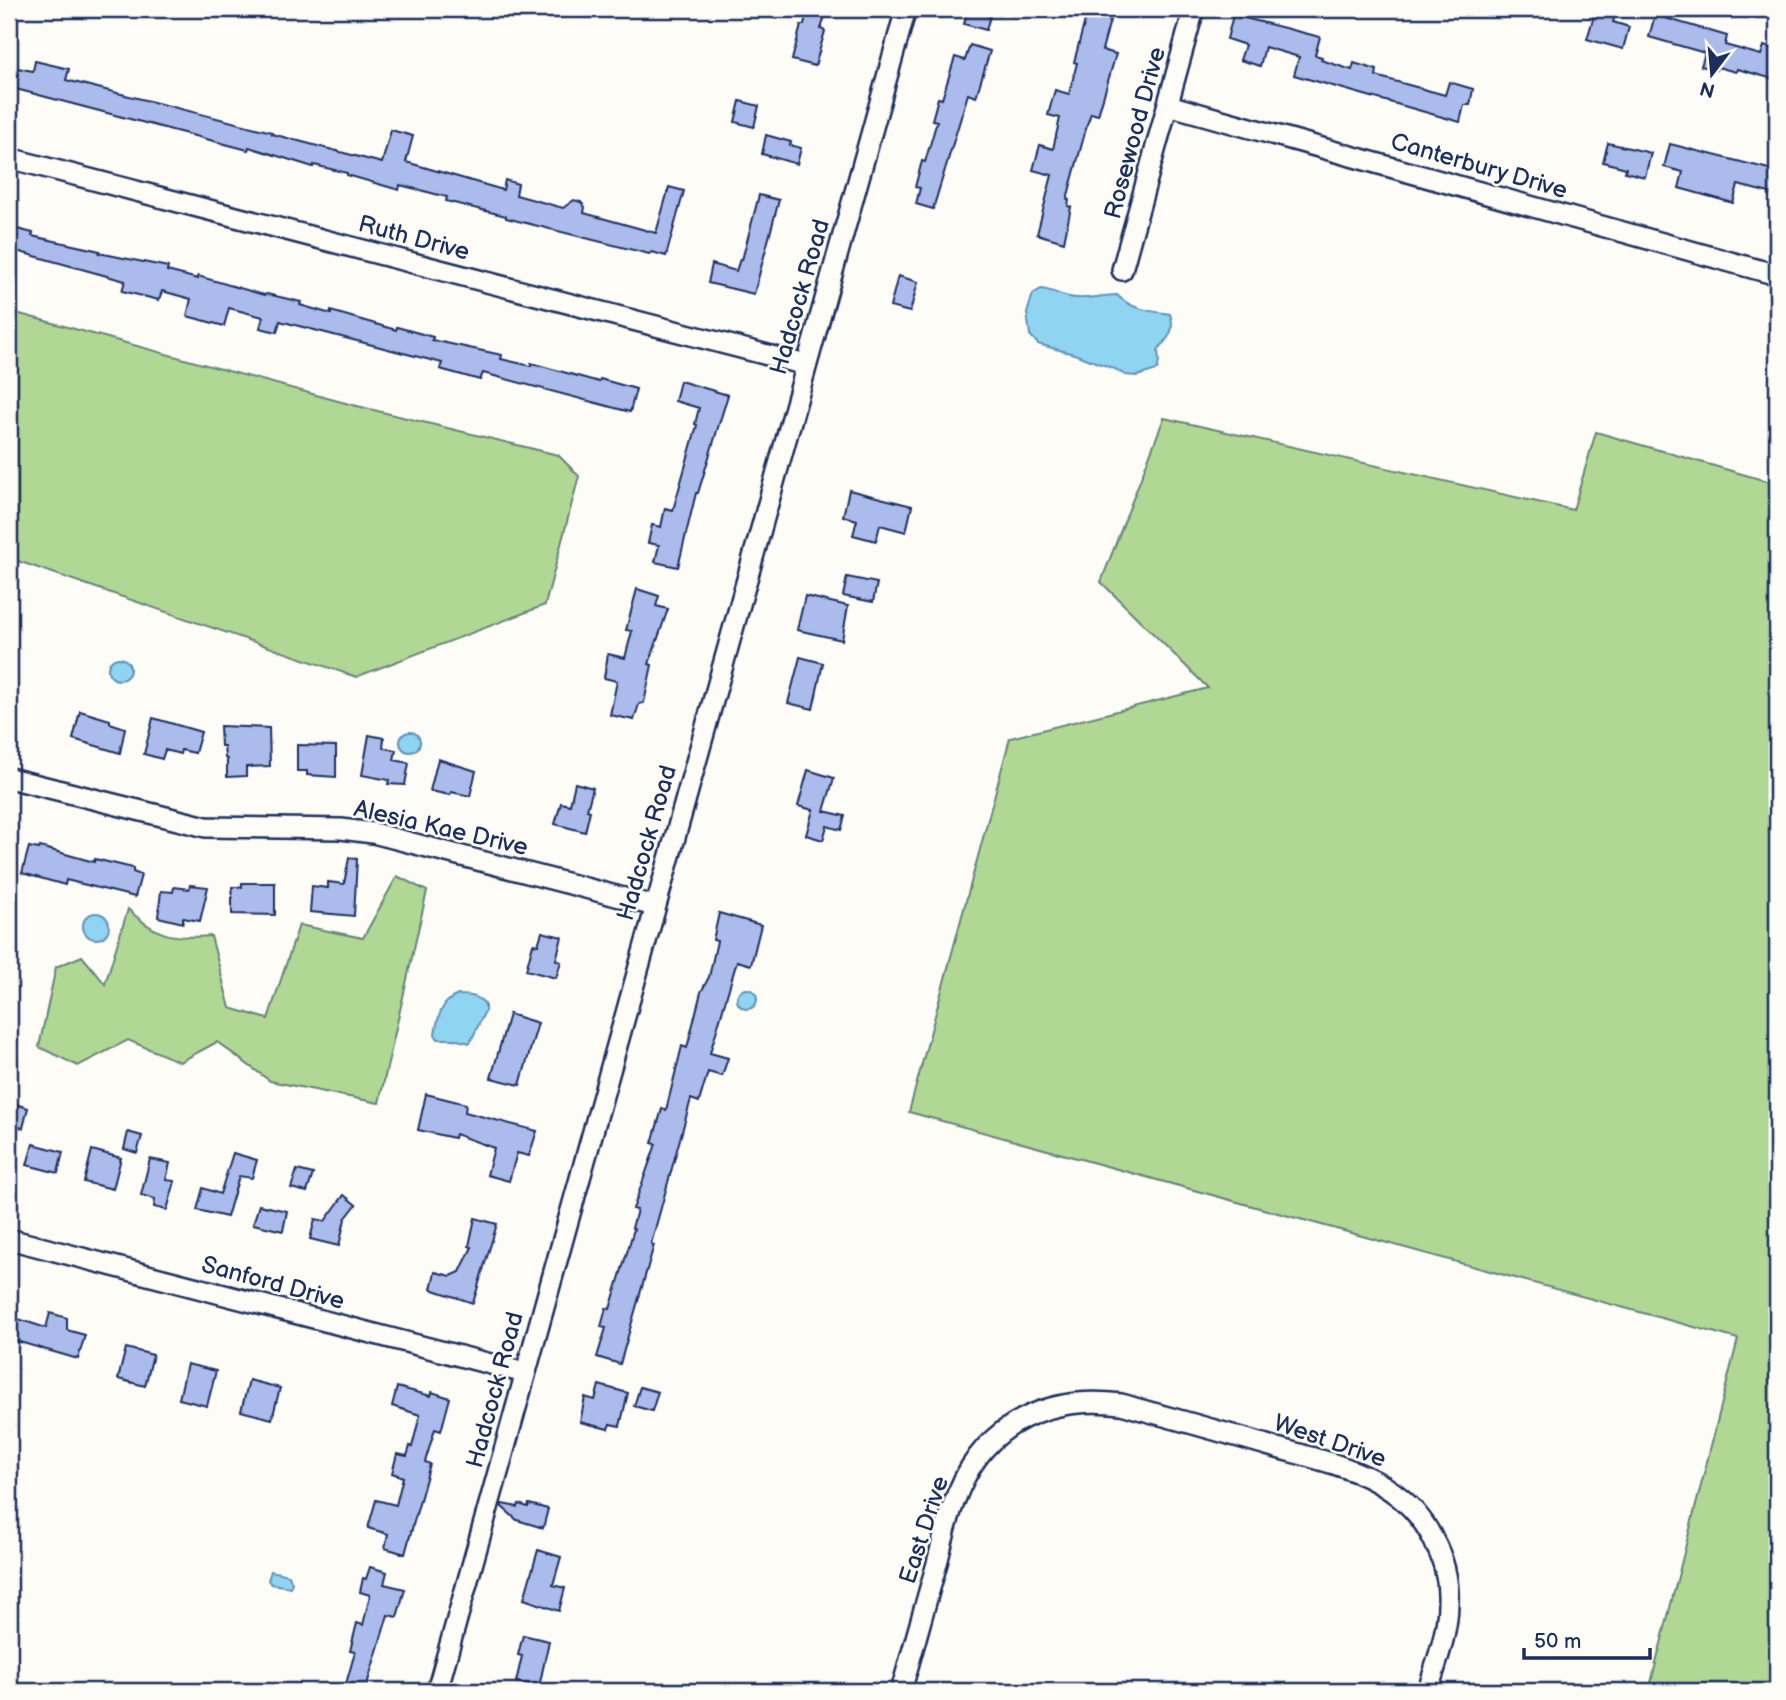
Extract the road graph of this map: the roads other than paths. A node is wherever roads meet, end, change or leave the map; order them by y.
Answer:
1 (906, 9) edge
2 (1194, 9) edge
3 (1168, 105) junction
4 (9, 158) edge
5 (1122, 270) dead end
6 (1777, 275) edge
7 (806, 365) junction
8 (9, 778) edge
9 (655, 906) junction
10 (9, 1240) edge
11 (525, 1373) junction
12 (1240, 1437) joint
13 (437, 1691) edge
14 (901, 1691) edge
15 (1427, 1691) edge

1 - 7 street, Hadcock Road
2 - 3 street, Rosewood Drive
3 - 5 street, Rosewood Drive
3 - 6 street, Canterbury Drive
4 - 7 street, Ruth Drive
7 - 9 street, Hadcock Road
8 - 9 street, Alesia Kae Drive
9 - 11 street, Hadcock Road
10 - 11 street, Sanford Drive
11 - 13 street, Hadcock Road
12 - 14 street, East Drive
12 - 15 street, West Drive

